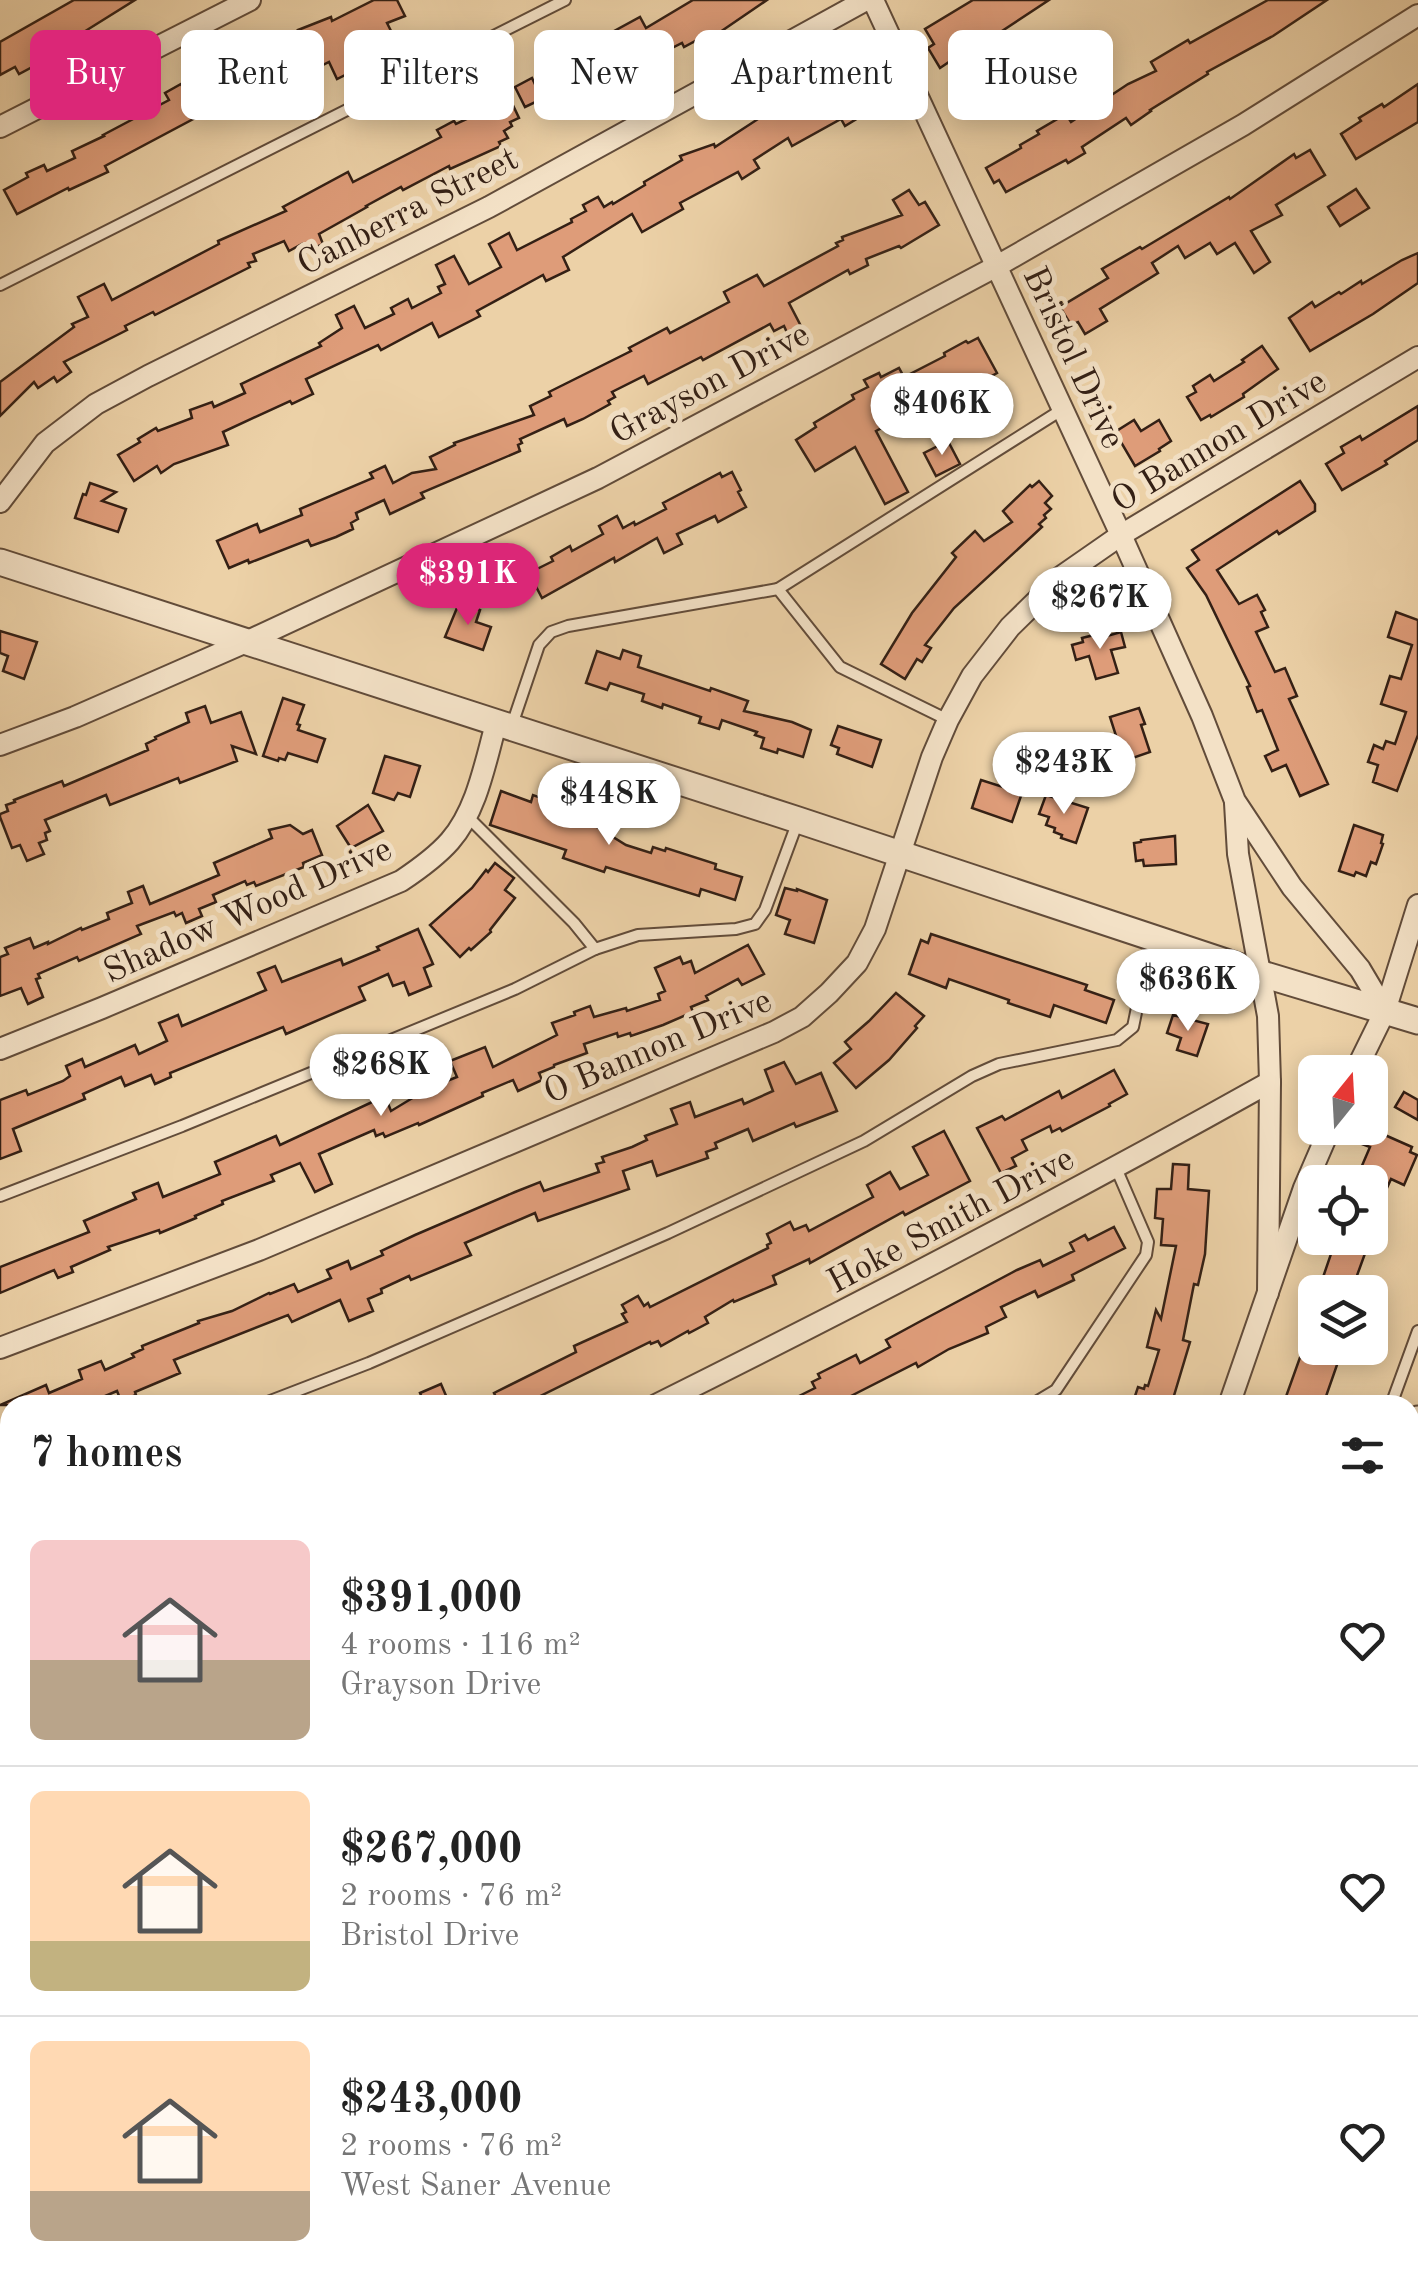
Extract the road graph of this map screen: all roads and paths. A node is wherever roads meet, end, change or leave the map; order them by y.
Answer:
1 (250, 0) edge
2 (565, 0) edge
3 (869, 0) edge
4 (1418, 15) edge
5 (0, 127) edge
6 (996, 266) junction
7 (0, 285) edge
8 (1418, 357) edge
9 (1063, 409) junction
10 (0, 502) edge
11 (1121, 535) junction
12 (0, 562) edge
13 (778, 589) junction
14 (246, 642) junction
15 (948, 720) junction
16 (504, 726) junction
17 (0, 745) edge
18 (1234, 800) junction
19 (466, 816) junction
20 (798, 820) junction
21 (901, 854) junction
22 (1418, 905) edge
23 (1162, 941) junction
24 (595, 950) junction
25 (1262, 974) junction
26 (1385, 1011) junction
27 (1418, 1022) edge
28 (0, 1048) edge
29 (1363, 1055) edge
30 (1270, 1082) junction
31 (1323, 1145) edge
32 (1116, 1168) junction
33 (0, 1196) edge
34 (1268, 1293) junction
35 (1418, 1331) edge
36 (0, 1348) edge
37 (286, 1395) edge
38 (676, 1395) edge
39 (1048, 1395) edge
40 (1232, 1395) edge
41 (1396, 1395) edge

1 - 5 street
2 - 7 lane
3 - 6 street, Bristol Drive
3 - 10 street, Canberra Street
4 - 6 street, Grayson Drive
6 - 9 street, Bristol Drive
6 - 14 street, Grayson Drive
8 - 11 street, O Bannon Drive
9 - 11 street, Bristol Drive
9 - 13 lane
11 - 15 street, O Bannon Drive
11 - 18 street, Bristol Drive
12 - 14 street
13 - 15 lane
13 - 16 lane
14 - 16 street
14 - 17 street, Grayson Drive
15 - 21 street, O Bannon Drive
16 - 19 street, Shadow Wood Drive
16 - 20 street
18 - 25 street, Bristol Drive
18 - 26 street, Bristol Drive
19 - 24 lane
19 - 28 street, Shadow Wood Drive
20 - 21 street
20 - 24 lane
21 - 23 street
21 - 36 street, O Bannon Drive
22 - 26 street
23 - 25 street
23 - 37 lane
24 - 33 lane
25 - 26 street
25 - 30 street, Bristol Drive
26 - 27 street
26 - 29 street
30 - 32 street, Hoke Smith Drive
30 - 34 street, Bristol Drive
31 - 34 street
32 - 38 street, Hoke Smith Drive
32 - 39 lane
34 - 40 street
35 - 41 lane

